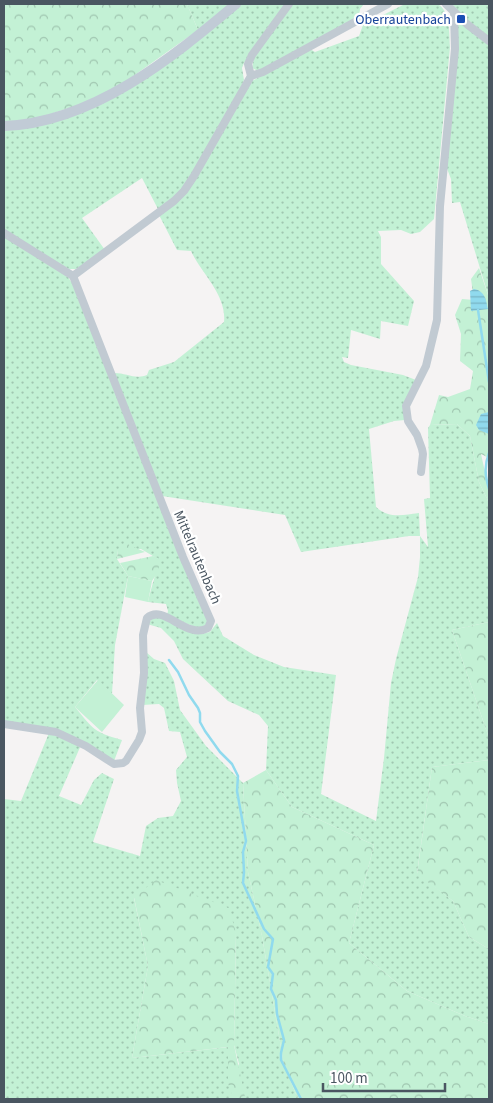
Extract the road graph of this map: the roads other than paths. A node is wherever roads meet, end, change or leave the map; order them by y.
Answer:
1 (236, 4) edge
2 (289, 4) edge
3 (388, 4) edge
4 (446, 4) edge
5 (454, 12) junction
6 (489, 41) edge
7 (251, 76) junction
8 (4, 126) edge
9 (4, 234) edge
10 (73, 276) junction
11 (421, 472) dead end
12 (4, 724) edge

1 - 8 main road
2 - 7 street
3 - 7 street
4 - 5 street
5 - 6 street
5 - 11 street
7 - 10 street
9 - 10 street
10 - 12 street, Mittelrautenbach

